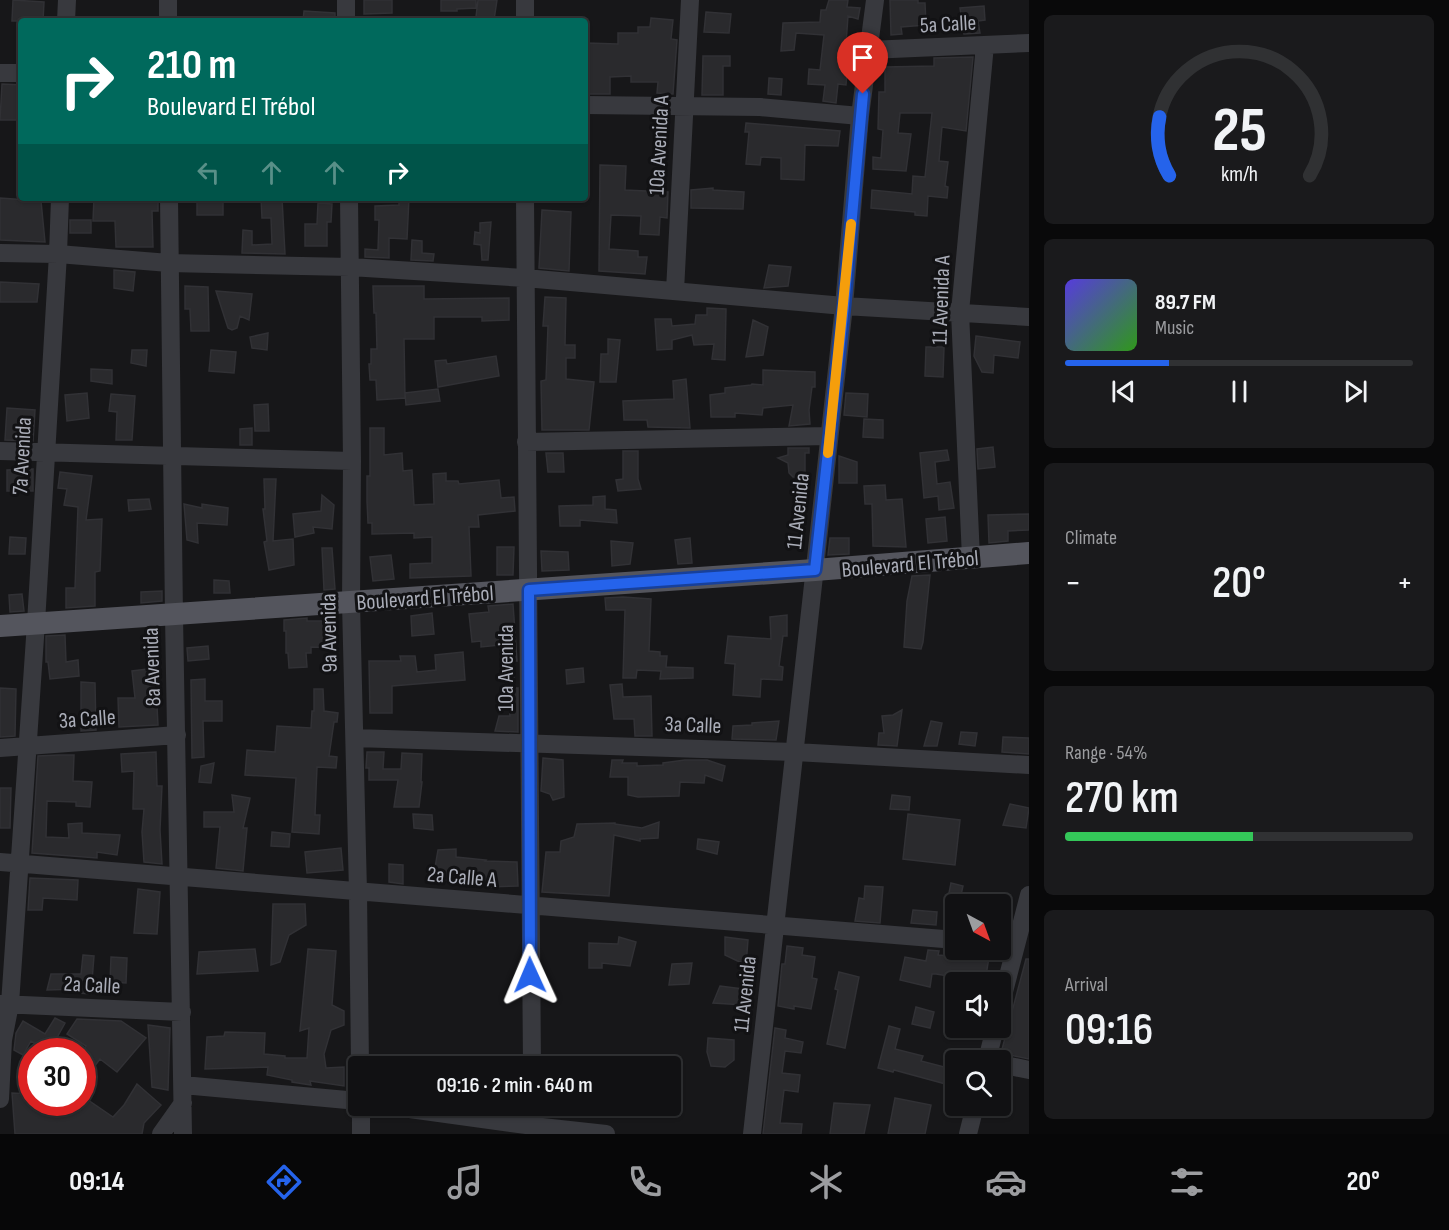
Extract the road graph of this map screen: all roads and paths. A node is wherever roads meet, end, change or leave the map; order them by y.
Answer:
1 (67, 0) edge
2 (168, 0) edge
3 (346, 0) edge
4 (525, 0) edge
5 (690, 0) edge
6 (875, 0) edge
7 (66, 18) edge
8 (168, 18) edge
9 (346, 18) edge
10 (525, 18) edge
11 (1029, 43) edge
12 (985, 45) junction
13 (869, 50) junction
14 (0, 73) edge
15 (18, 73) edge
16 (588, 105) edge
17 (684, 107) junction
18 (860, 116) junction
19 (60, 201) edge
20 (169, 201) edge
21 (349, 201) edge
22 (525, 201) edge
23 (0, 253) edge
24 (58, 254) junction
25 (169, 263) junction
26 (350, 267) junction
27 (525, 278) junction
28 (675, 291) junction
29 (844, 306) junction
30 (960, 312) junction
31 (1029, 317) edge
32 (830, 436) junction
33 (526, 442) junction
34 (0, 451) edge
35 (45, 452) junction
36 (171, 456) junction
37 (352, 461) junction
38 (1029, 553) edge
39 (971, 558) junction
40 (815, 570) junction
41 (529, 590) junction
42 (351, 603) junction
43 (174, 616) junction
44 (36, 623) junction
45 (0, 626) edge
46 (177, 735) junction
47 (355, 738) junction
48 (529, 742) junction
49 (26, 746) junction
50 (0, 748) edge
51 (795, 752) junction
52 (1029, 765) edge
53 (0, 862) edge
54 (19, 864) junction
55 (180, 877) junction
56 (358, 892) junction
57 (1029, 894) edge
58 (529, 906) junction
59 (775, 926) junction
60 (1011, 938) edge
61 (945, 939) edge
62 (5, 1004) edge
63 (182, 1012) junction
64 (360, 1056) edge
65 (532, 1056) edge
66 (1011, 1066) edge
67 (1029, 1070) edge
68 (183, 1094) junction
69 (0, 1099) edge
70 (348, 1101) edge
71 (361, 1116) edge
72 (448, 1116) edge
73 (972, 1116) edge
74 (533, 1130) edge
75 (161, 1134) edge
76 (183, 1134) edge
77 (361, 1134) edge
78 (606, 1134) edge
79 (752, 1134) edge
80 (968, 1134) edge

1 - 7 street
2 - 8 street
3 - 9 street
4 - 10 street
5 - 17 street, 10a Avenida A
6 - 13 street, 11 Avenida
11 - 12 street, 5a Calle
12 - 13 street, 5a Calle
12 - 30 street, 11 Avenida A
13 - 18 street, 11 Avenida
14 - 15 street
16 - 17 street
17 - 18 street
17 - 28 street, 10a Avenida A
18 - 29 street, 11 Avenida
19 - 24 street, 7a Avenida
20 - 25 street, 8a Avenida
21 - 26 street, 9a Avenida
22 - 27 street, 10a Avenida
23 - 24 street
24 - 25 street
24 - 35 street, 7a Avenida
25 - 26 street
25 - 36 street, 8a Avenida
26 - 27 street
26 - 37 street, 9a Avenida
27 - 28 street
27 - 33 street, 10a Avenida
28 - 29 street
29 - 30 street
29 - 32 street, 11 Avenida
30 - 31 street
30 - 39 street, 11 Avenida A
32 - 33 street
32 - 40 street, 11 Avenida
33 - 41 street, 10a Avenida
34 - 35 street
35 - 36 street
35 - 44 street, 7a Avenida
36 - 37 street
36 - 43 street, 8a Avenida
37 - 42 street, 9a Avenida
38 - 39 main road, Boulevard El Trébol
39 - 40 main road, Boulevard El Trébol
40 - 41 main road, Boulevard El Trébol
40 - 51 street, 11 Avenida
41 - 42 main road, Boulevard El Trébol
41 - 48 street, 10a Avenida
42 - 43 main road, Boulevard El Trébol
42 - 47 street, 9a Avenida
43 - 44 main road, Boulevard El Trébol
43 - 46 street, 8a Avenida
44 - 45 main road, Boulevard El Trébol
44 - 49 street, 7a Avenida
46 - 49 street, 3a Calle
46 - 55 street, 8a Avenida
47 - 48 street, 3a Calle
47 - 56 street, 9a Avenida
48 - 51 street, 3a Calle
48 - 58 street, 10a Avenida
49 - 50 street, 3a Calle
49 - 54 street, 7a Avenida
51 - 52 street, 3a Calle
51 - 59 street, 11 Avenida
53 - 54 street, 2a Calle A
54 - 55 street, 2a Calle A
54 - 62 street, 7a Avenida
55 - 56 street, 2a Calle A
55 - 63 street, 8a Avenida
56 - 58 street, 2a Calle A
56 - 64 street, 9a Avenida
57 - 60 street
58 - 59 street, 2a Calle A
58 - 65 street, 10a Avenida
59 - 61 street, 2a Calle A
59 - 79 street, 11 Avenida
62 - 63 street, 2a Calle
62 - 69 street, 7a Avenida
63 - 68 street, 8a Avenida
66 - 67 street
68 - 70 street
68 - 75 street
68 - 76 street, 8a Avenida
71 - 77 street
72 - 74 street
73 - 80 street
74 - 78 street

